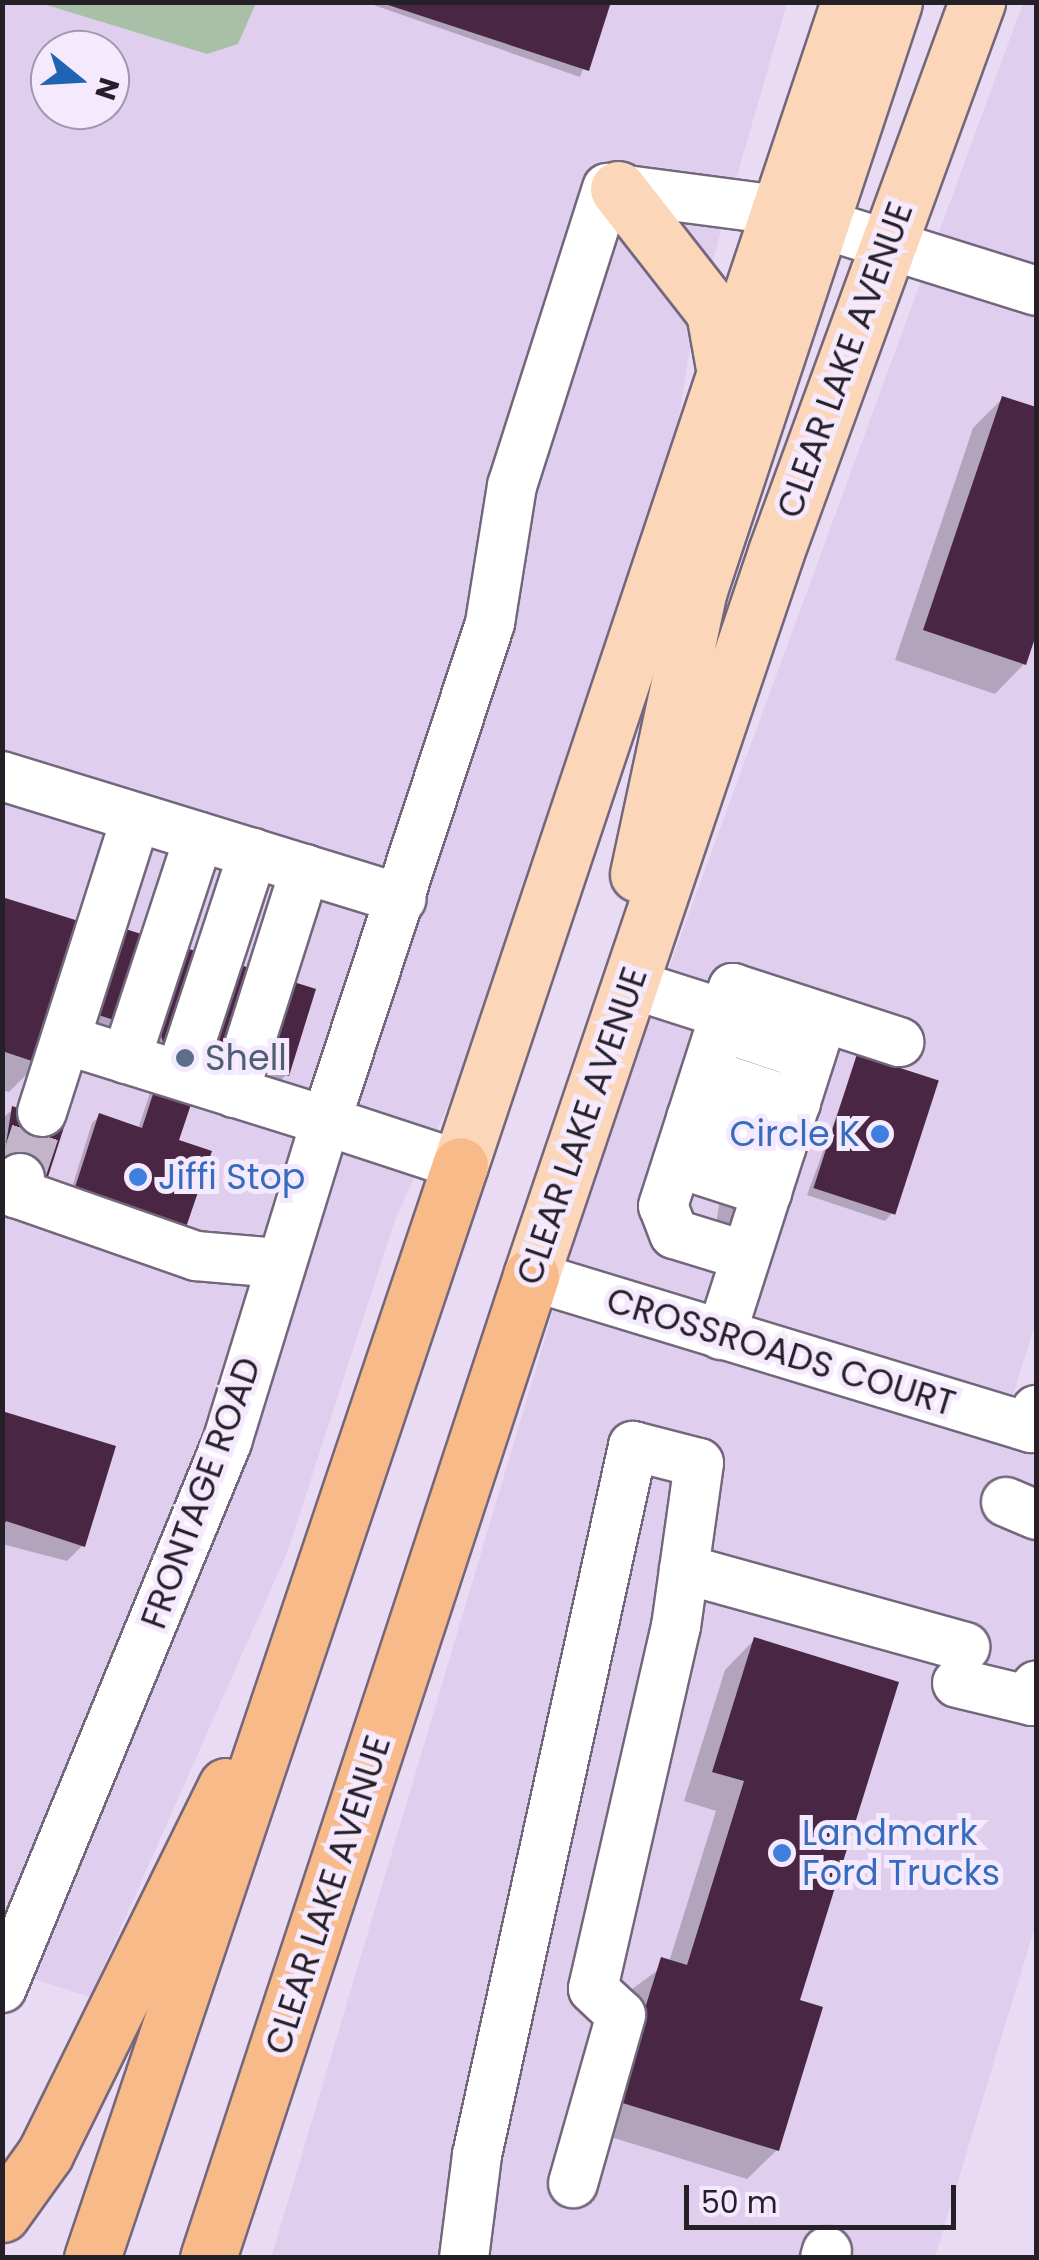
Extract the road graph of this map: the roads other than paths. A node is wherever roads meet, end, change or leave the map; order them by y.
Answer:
1 (849, 2) edge
2 (894, 2) edge
3 (977, 2) edge
4 (612, 189) junction
5 (799, 216) junction
6 (888, 243) junction
7 (1036, 291) edge
8 (725, 374) junction
9 (2, 776) edge
10 (136, 818) junction
11 (200, 838) junction
12 (253, 854) junction
13 (305, 869) junction
14 (401, 899) junction
15 (634, 975) junction
16 (723, 1021) junction
17 (817, 1038) junction
18 (66, 1040) junction
19 (900, 1042) dead end
20 (126, 1059) junction
21 (706, 1073) junction
22 (180, 1076) junction
23 (234, 1093) junction
24 (796, 1102) junction
25 (42, 1112) tunnel mouth
26 (691, 1118) junction
27 (326, 1122) junction
28 (677, 1163) junction
29 (460, 1166) junction
30 (774, 1170) junction
31 (20, 1178) dead end
32 (746, 1256) junction
33 (278, 1263) junction
34 (531, 1276) junction
35 (721, 1335) junction
36 (1034, 1419) edge
37 (684, 1569) junction
38 (1036, 1686) edge
39 (272, 1723) junction
40 (2, 1988) edge
41 (573, 2182) dead end
42 (2, 2214) edge
43 (214, 2246) edge
44 (92, 2258) edge
45 (464, 2258) edge

1 - 5 main road
2 - 5 main road
3 - 6 main road, CLEAR LAKE AVENUE
4 - 5 street
4 - 8 main road
4 - 14 street, FRONTAGE ROAD
5 - 6 street
5 - 8 main road
5 - 15 main road
6 - 7 street
6 - 15 main road, CLEAR LAKE AVENUE
8 - 29 main road
9 - 10 street
10 - 11 street
10 - 18 street
11 - 12 street
11 - 20 street
12 - 13 street
12 - 22 street
13 - 14 street
13 - 23 street
14 - 27 street, FRONTAGE ROAD
15 - 16 street
15 - 34 main road, CLEAR LAKE AVENUE
16 - 17 street
16 - 21 street
17 - 19 street
17 - 24 street
18 - 20 street
18 - 25 street
20 - 22 street
21 - 24 street
21 - 26 street
22 - 23 street
23 - 27 street
24 - 30 street
26 - 28 street
26 - 30 street
27 - 29 street
27 - 33 street, FRONTAGE ROAD
28 - 30 street
28 - 32 street
29 - 39 highway
30 - 32 street
31 - 33 street
32 - 35 street
33 - 40 street, FRONTAGE ROAD
34 - 35 street, CROSSROADS COURT
34 - 43 highway, CLEAR LAKE AVENUE
35 - 36 street, CROSSROADS COURT
37 - 38 street
37 - 41 street
37 - 45 street
39 - 42 highway
39 - 44 highway

